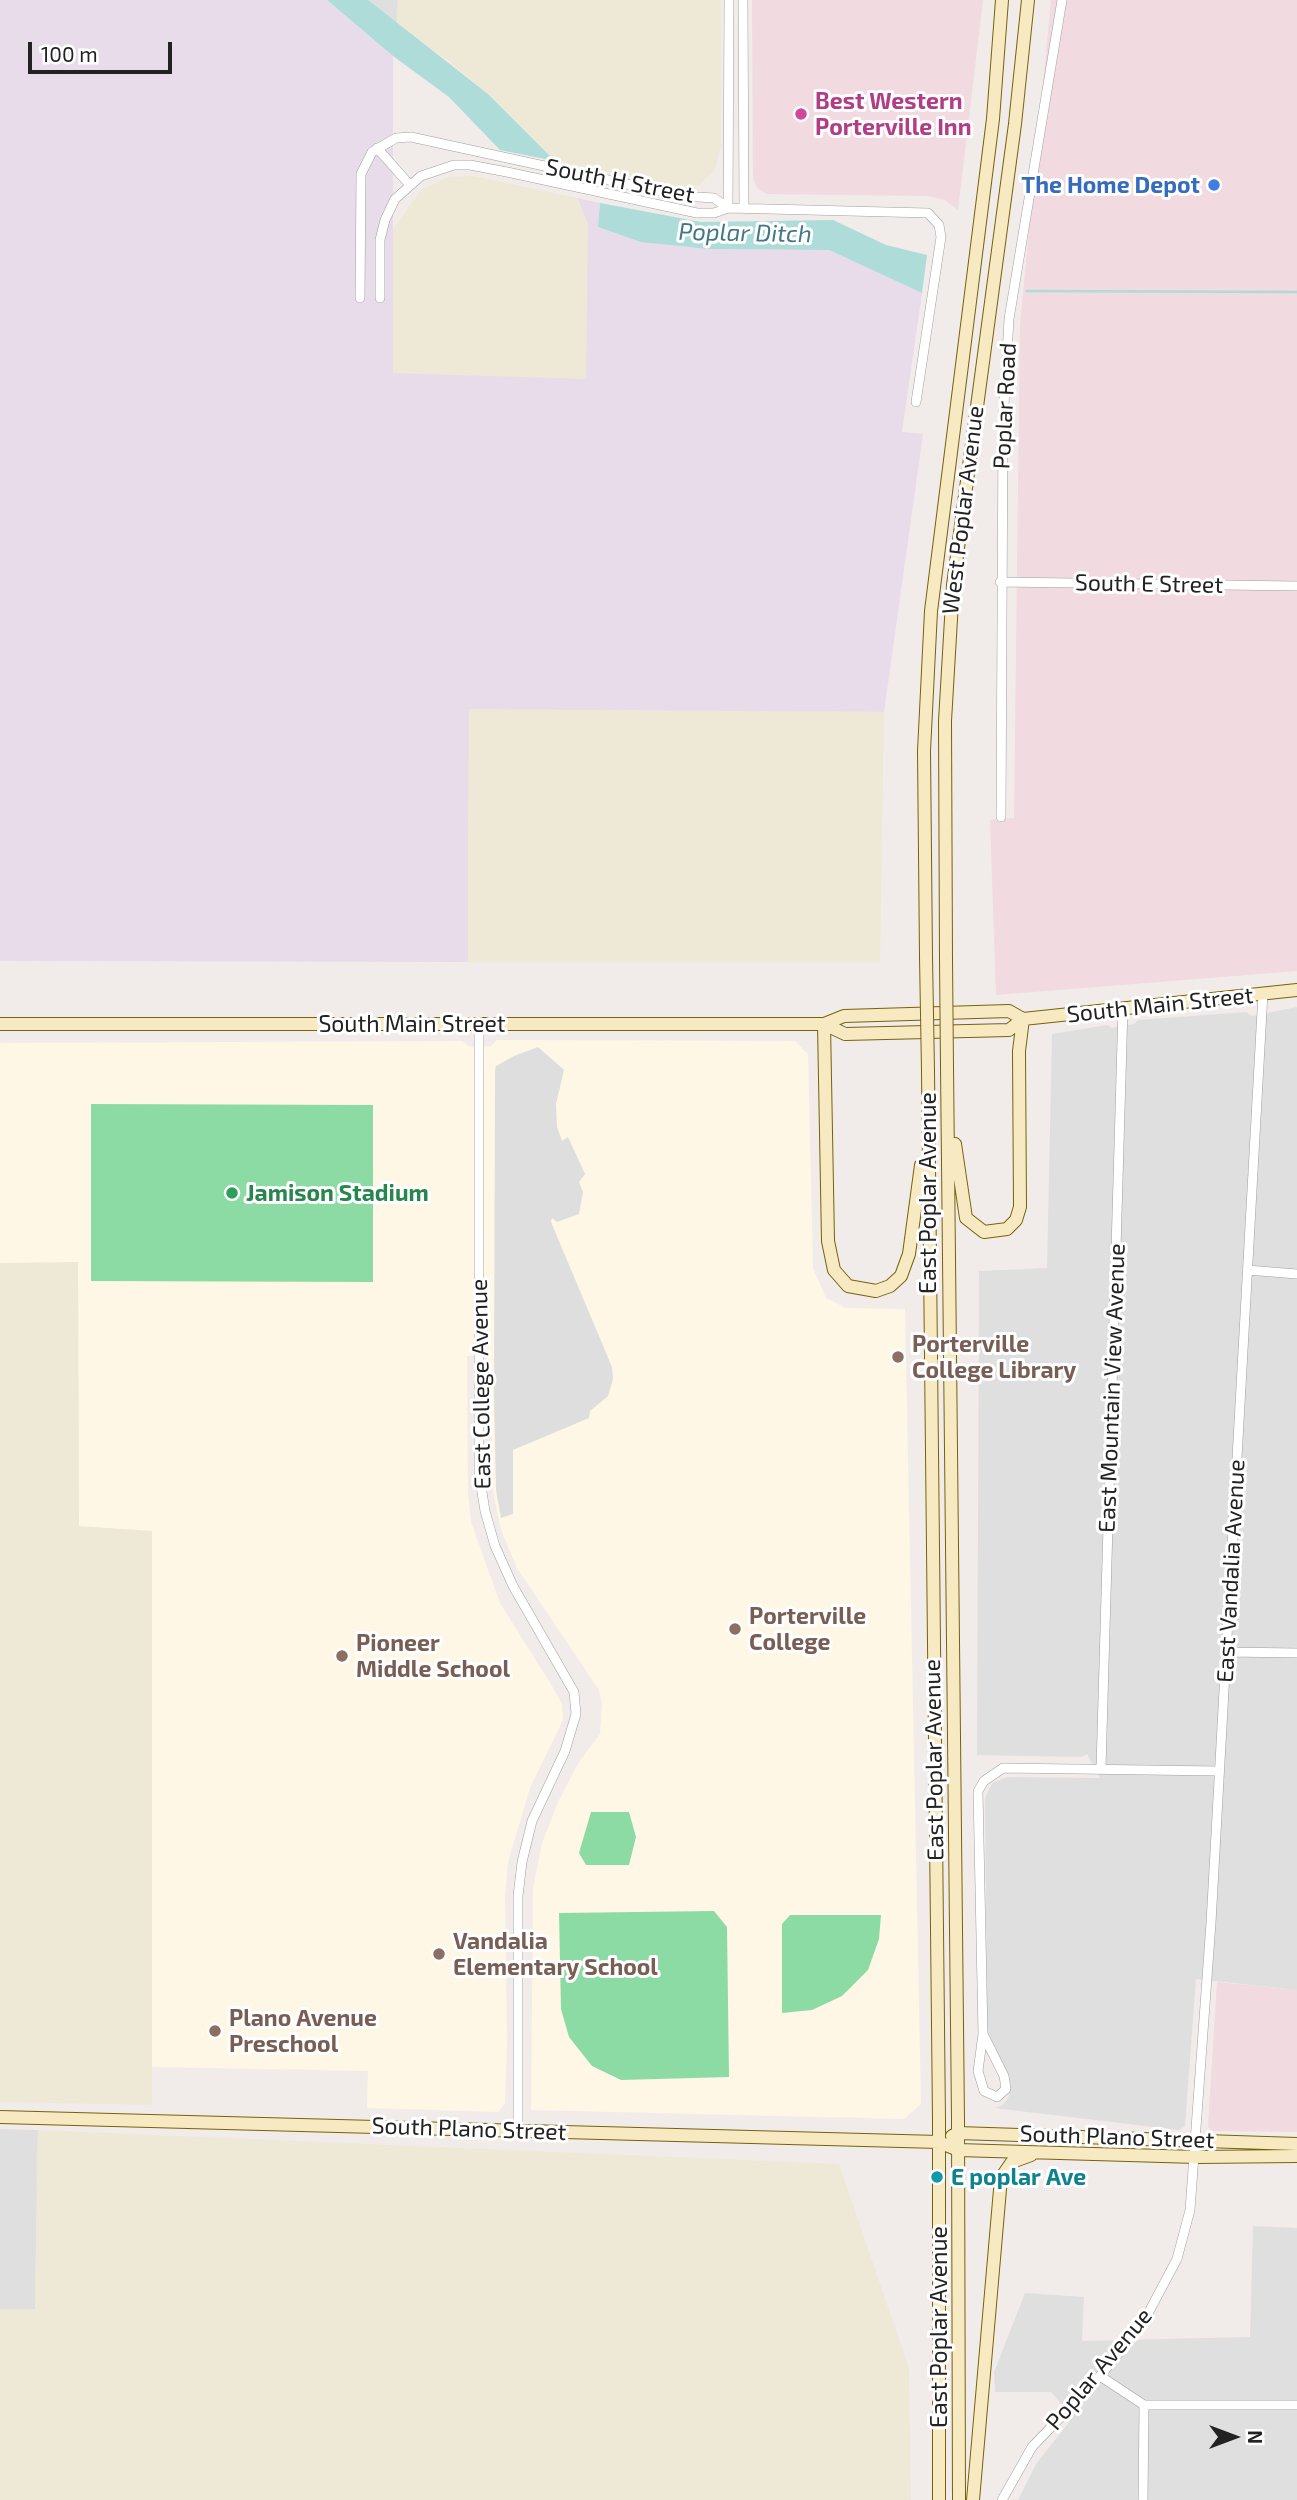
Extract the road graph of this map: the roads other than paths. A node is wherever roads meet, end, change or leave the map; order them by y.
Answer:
1 (729, 0) edge
2 (743, 0) edge
3 (1002, 0) edge
4 (1028, 0) edge
5 (1062, 0) edge
6 (729, 39) junction
7 (743, 39) junction
8 (377, 148) junction
9 (511, 159) junction
10 (507, 172) junction
11 (410, 184) junction
12 (728, 208) junction
13 (744, 208) junction
14 (360, 255) junction
15 (380, 255) junction
16 (360, 298) dead end
17 (380, 298) dead end
18 (916, 402) dead end
19 (1000, 582) junction
20 (1297, 586) edge
21 (1001, 817) dead end
22 (1297, 990) edge
23 (1263, 993) junction
24 (1122, 1007) junction
25 (1023, 1019) junction
26 (927, 1020) joint
27 (946, 1023) joint
28 (0, 1024) edge
29 (479, 1024) junction
30 (824, 1024) junction
31 (947, 1067) junction
32 (927, 1119) junction
33 (1247, 1270) junction
34 (1297, 1274) edge
35 (1227, 1652) junction
36 (1297, 1653) edge
37 (1101, 1768) junction
38 (1218, 1772) junction
39 (983, 2034) junction
40 (0, 2117) edge
41 (518, 2131) junction
42 (958, 2133) junction
43 (939, 2142) junction
44 (1297, 2144) edge
45 (1196, 2149) junction
46 (958, 2150) junction
47 (1049, 2153) junction
48 (1297, 2156) edge
49 (1100, 2376) junction
50 (1297, 2404) edge
51 (1144, 2406) junction
52 (939, 2500) edge
53 (958, 2500) edge
54 (973, 2500) edge
55 (1002, 2500) edge
56 (1143, 2500) edge

1 - 6 street
2 - 7 street
3 - 26 main road, West Poplar Avenue, bridge
4 - 27 main road, West Poplar Avenue, bridge
5 - 19 street, Poplar Road
6 - 7 street
6 - 12 street
7 - 13 street
8 - 9 street, South H Street
8 - 11 street
8 - 14 street
9 - 10 street
9 - 12 street, South H Street
10 - 11 street, South H Street
10 - 12 street, South H Street
11 - 15 street, South H Street
12 - 13 street, South H Street
13 - 18 street, South H Street
14 - 15 street
14 - 16 street
15 - 17 street, South H Street
19 - 20 street, South E Street
19 - 21 street, Poplar Road
22 - 23 main road, South Main Street
23 - 24 main road, South Main Street
23 - 33 street, East Vandalia Avenue
24 - 25 main road, South Main Street
24 - 37 street, East Mountain View Avenue
25 - 30 main road, South Main Street
25 - 30 main road, South Main Street
25 - 31 main road
26 - 32 main road, East Poplar Avenue, bridge
27 - 31 main road, East Poplar Avenue, bridge
28 - 29 main road, South Main Street
29 - 30 main road, South Main Street
29 - 41 street, East College Avenue
30 - 32 main road
31 - 42 main road, East Poplar Avenue
32 - 43 main road, East Poplar Avenue
33 - 34 street
33 - 35 street, East Vandalia Avenue
35 - 36 street
35 - 38 street, East Vandalia Avenue
37 - 38 street
37 - 39 street, East Poplar Avenue
38 - 45 street, East Vandalia Avenue
39 - 39 street, East Poplar Avenue
40 - 41 main road, South Plano Street
41 - 43 main road, South Plano Street
42 - 43 main road, South Plano Street
42 - 45 main road, South Plano Street
42 - 46 main road, East Poplar Avenue
43 - 46 main road, South Plano Street
43 - 52 main road, East Poplar Avenue
44 - 45 main road, South Plano Street
45 - 47 main road, South Plano Street
45 - 48 main road, South Plano Street
45 - 49 street, Poplar Avenue
46 - 47 main road, South Plano Street
46 - 53 main road, East Poplar Avenue
47 - 54 main road
49 - 51 street
49 - 55 street, Poplar Avenue
50 - 51 street
51 - 56 street

